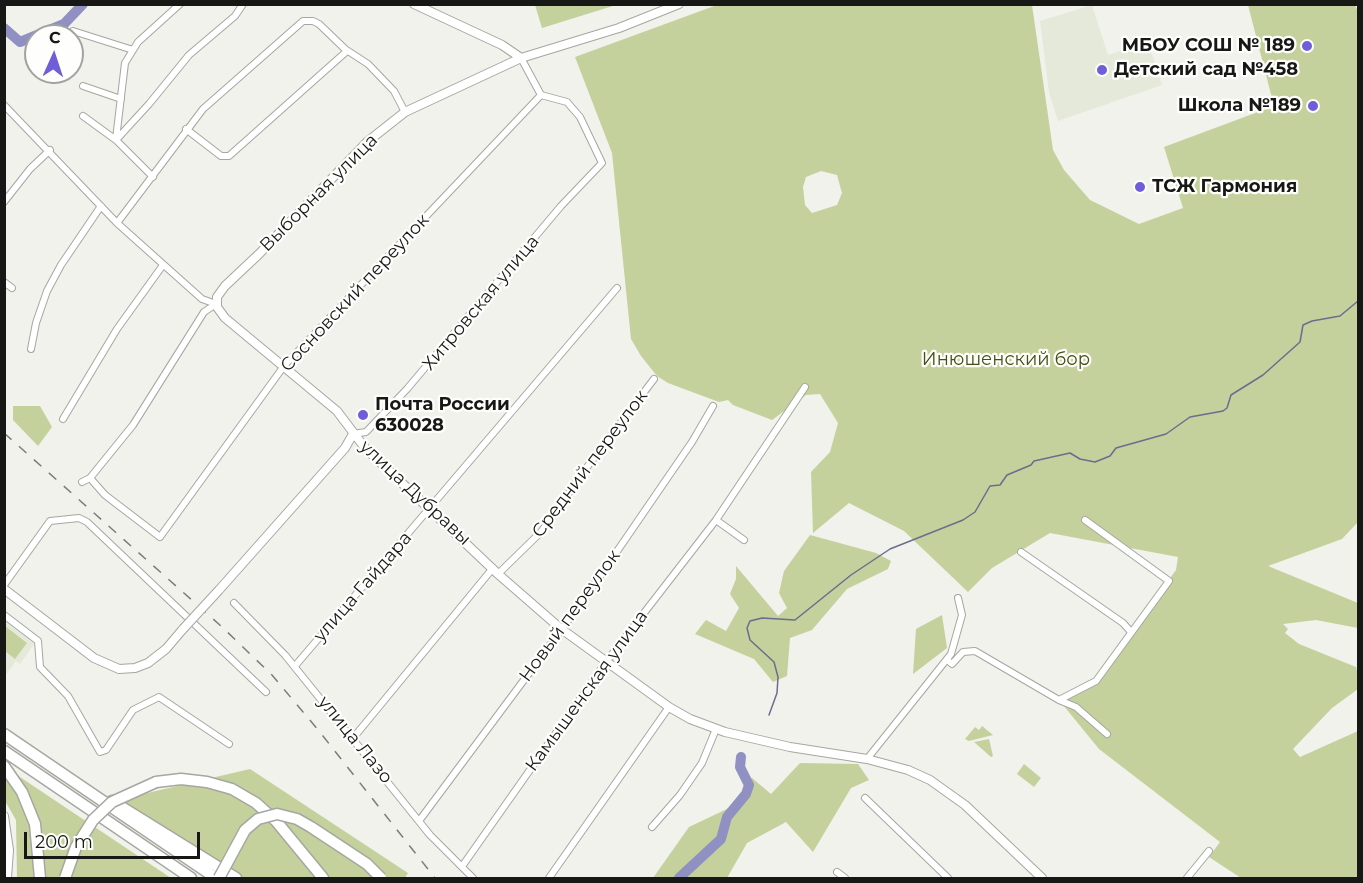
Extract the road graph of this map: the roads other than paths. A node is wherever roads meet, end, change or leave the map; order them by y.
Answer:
1 (180, 4) edge
2 (243, 4) edge
3 (414, 4) edge
4 (679, 4) edge
5 (84, 34) edge
6 (133, 50) junction
7 (347, 51) junction
8 (521, 58) junction
9 (83, 86) dead end
10 (541, 95) junction
11 (121, 99) junction
12 (4, 105) edge
13 (405, 112) junction
14 (83, 116) dead end
15 (186, 129) junction
16 (116, 140) junction
17 (50, 150) junction
18 (153, 177) junction
19 (4, 202) edge
20 (101, 206) junction
21 (117, 223) junction
22 (162, 265) junction
23 (4, 282) edge
24 (12, 288) dead end
25 (617, 288) dead end
26 (216, 304) junction
27 (31, 349) dead end
28 (285, 366) junction
29 (654, 379) dead end
30 (805, 387) dead end
31 (714, 406) dead end
32 (63, 419) dead end
33 (354, 434) junction
34 (90, 478) junction
35 (82, 482) dead end
36 (430, 509) junction
37 (716, 520) junction
38 (1085, 520) dead end
39 (744, 540) dead end
40 (1021, 552) dead end
41 (496, 571) junction
42 (4, 587) edge
43 (958, 598) dead end
44 (234, 603) dead end
45 (4, 615) edge
46 (561, 627) junction
47 (1131, 632) junction
48 (947, 660) junction
49 (606, 662) junction
50 (295, 666) junction
51 (266, 692) dead end
52 (1059, 700) junction
53 (669, 707) junction
54 (717, 729) junction
55 (4, 734) edge
56 (1107, 734) dead end
57 (354, 737) junction
58 (229, 744) dead end
59 (25, 748) junction
60 (4, 751) edge
61 (867, 759) junction
62 (4, 766) edge
63 (865, 798) dead end
64 (4, 816) edge
65 (419, 821) junction
66 (652, 826) dead end
67 (1209, 851) dead end
68 (462, 865) junction
69 (837, 872) dead end
70 (6, 877) edge
71 (40, 879) edge
72 (65, 879) edge
73 (190, 879) edge
74 (218, 879) edge
75 (236, 879) edge
76 (323, 879) edge
77 (381, 879) edge
78 (473, 879) edge
79 (549, 879) edge
80 (845, 879) edge
81 (948, 879) edge
82 (1042, 879) edge
83 (1187, 879) edge

1 - 6 street
2 - 16 street
3 - 8 main road
4 - 8 main road, Выборная улица
5 - 6 street
6 - 11 street
7 - 13 street
7 - 15 street
7 - 15 street
8 - 10 street
8 - 13 main road, Выборная улица
9 - 11 street
10 - 28 street, Сосновский переулок
10 - 33 street, Хитровская улица
11 - 16 street
12 - 17 street, улица Дубравы
13 - 26 main road, Выборная улица
14 - 16 street
15 - 18 street
16 - 18 street
17 - 19 street
17 - 20 street, улица Дубравы
18 - 21 street
20 - 21 street, улица Дубравы
20 - 27 street
21 - 22 street, улица Дубравы
22 - 26 street, улица Дубравы
22 - 32 street
23 - 24 street
25 - 36 street, улица Гайдара
26 - 28 main road, улица Дубравы
26 - 34 street, Выборная улица
28 - 33 main road, улица Дубравы
28 - 34 street, Сосновский переулок
29 - 41 street, Средний переулок
30 - 37 street, Камышенская улица
31 - 46 street, Новый переулок
33 - 36 main road, улица Дубравы
33 - 42 main road, Хитровская улица, bridge
34 - 35 street, Выборная улица
36 - 41 main road, улица Дубравы
36 - 50 street, улица Гайдара
37 - 39 street
37 - 49 street, Камышенская улица
38 - 47 street
40 - 47 street
41 - 46 main road, улица Дубравы
41 - 57 street, Средний переулок
42 - 51 street
43 - 48 street
44 - 50 street, улица Лазо
45 - 58 street
46 - 49 main road, улица Дубравы
46 - 65 street, Новый переулок
47 - 52 street
48 - 52 street
48 - 61 street
49 - 53 main road, улица Дубравы
49 - 68 street, Камышенская улица
50 - 57 street, улица Лазо
52 - 56 street
53 - 54 main road, улица Дубравы
53 - 79 street
54 - 61 main road, улица Дубравы
54 - 66 street
55 - 59 highway
57 - 65 street, улица Лазо
59 - 74 highway
59 - 75 highway
60 - 73 highway
61 - 82 main road, улица Дубравы
62 - 71 highway
63 - 81 street
64 - 70 main road
65 - 68 street, улица Лазо
67 - 83 street
68 - 78 street, улица Лазо
69 - 80 street
72 - 76 highway, bridge
74 - 77 highway, bridge

